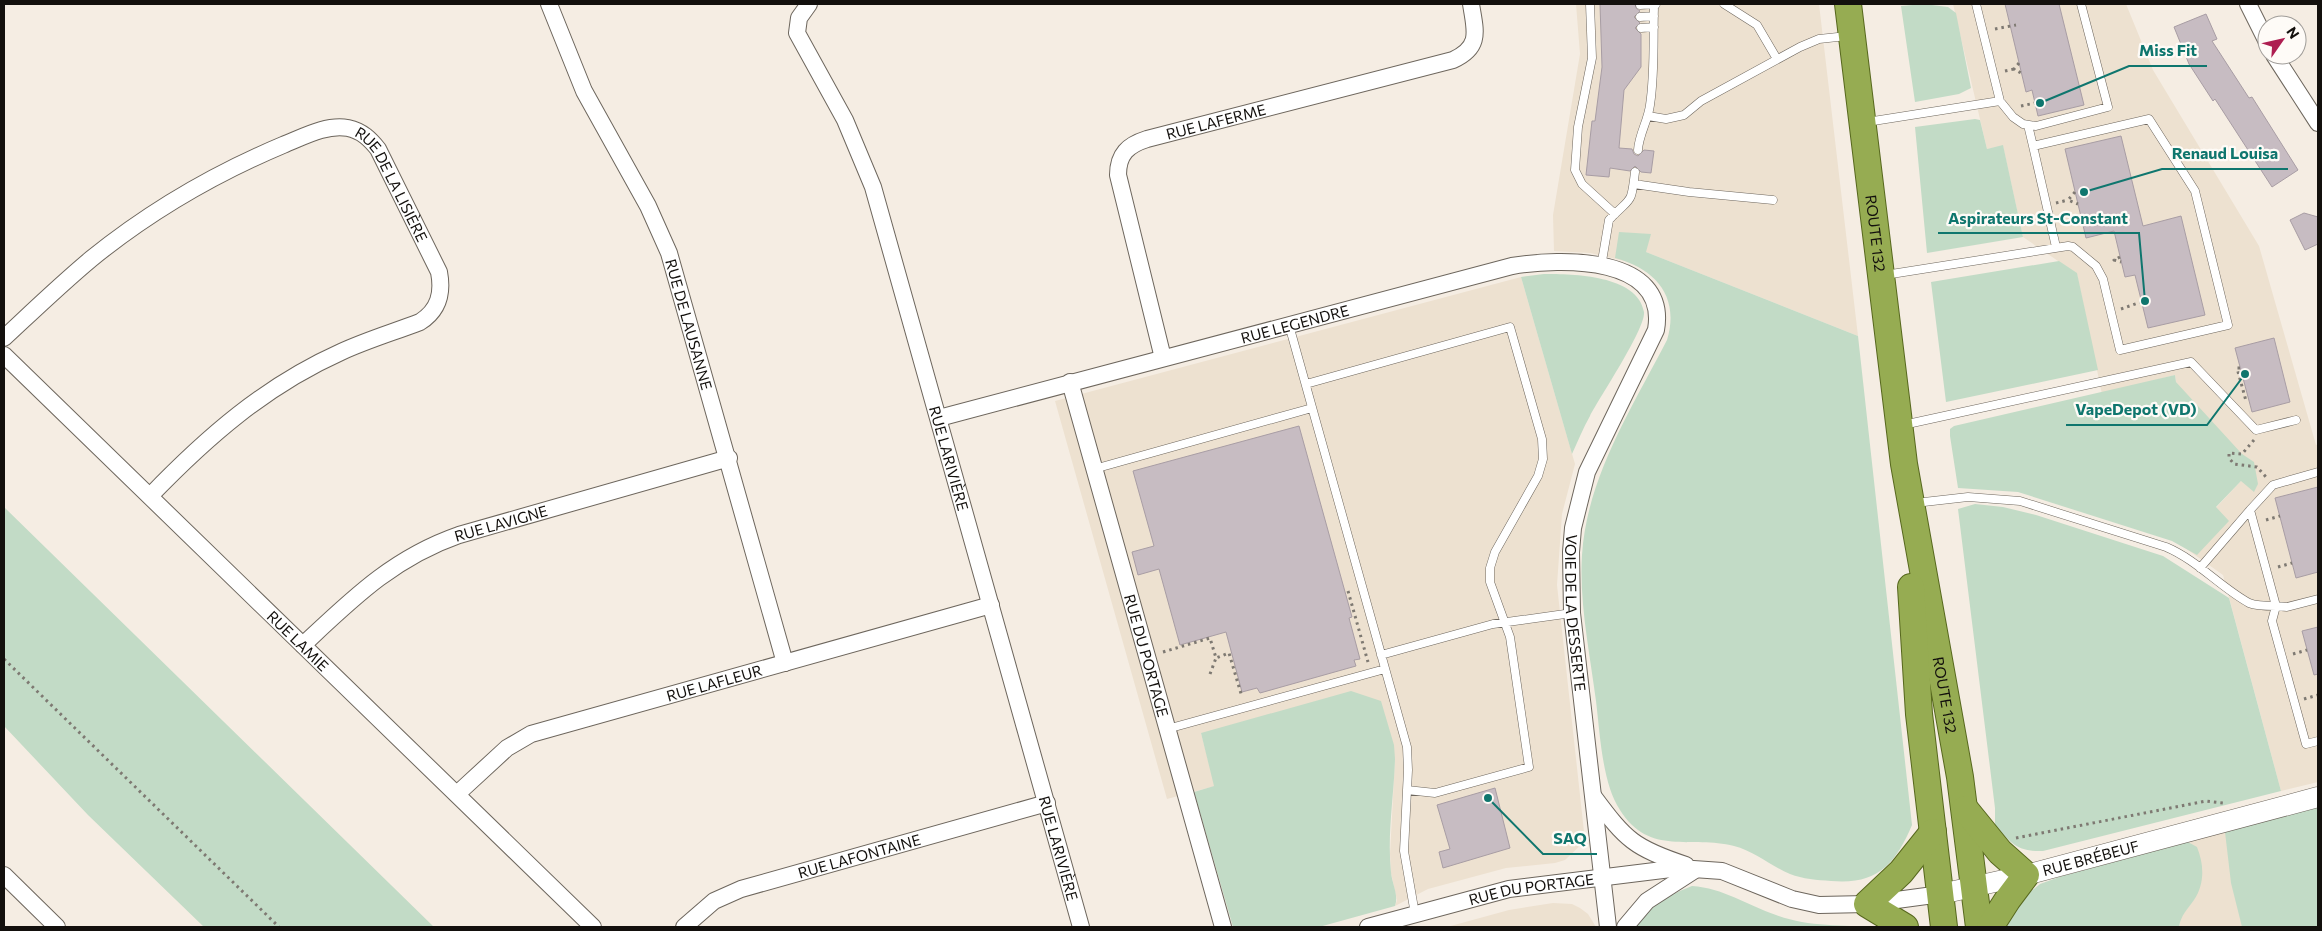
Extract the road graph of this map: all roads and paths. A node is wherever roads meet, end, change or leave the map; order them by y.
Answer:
1 (549, 4) edge
2 (809, 4) edge
3 (1471, 4) edge
4 (1590, 4) edge
5 (1656, 4) edge
6 (1724, 4) edge
7 (1848, 4) edge
8 (1976, 4) edge
9 (2081, 4) edge
10 (2248, 4) edge
11 (1640, 5) dead end
12 (1654, 16) junction
13 (1640, 17) dead end
14 (2257, 22) edge
15 (2016, 24) dead end
16 (1654, 27) junction
17 (1641, 28) dead end
18 (1983, 32) junction
19 (1852, 35) junction
20 (1777, 59) junction
21 (2019, 64) dead end
22 (2280, 65) edge
23 (2021, 73) dead end
24 (2000, 101) junction
25 (1648, 116) junction
26 (1862, 123) junction
27 (2318, 123) edge
28 (2028, 125) junction
29 (2032, 146) junction
30 (1638, 150) dead end
31 (1635, 172) dead end
32 (1634, 184) junction
33 (2076, 192) dead end
34 (1773, 200) dead end
35 (2078, 204) dead end
36 (1615, 214) junction
37 (2056, 247) junction
38 (2120, 257) dead end
39 (2121, 262) dead end
40 (1601, 267) junction
41 (1880, 276) junction
42 (1648, 289) joint
43 (2141, 304) dead end
44 (2110, 312) junction
45 (1289, 325) junction
46 (4, 338) edge
47 (4, 355) edge
48 (1163, 358) junction
49 (2240, 368) dead end
50 (1070, 382) junction
51 (1306, 384) junction
52 (2244, 387) junction
53 (2236, 389) dead end
54 (2247, 407) dead end
55 (1312, 408) junction
56 (939, 418) junction
57 (2296, 420) dead end
58 (1899, 426) junction
59 (2256, 430) junction
60 (728, 458) junction
61 (1094, 469) junction
62 (2318, 472) edge
63 (2273, 484) junction
64 (150, 496) junction
65 (1908, 503) junction
66 (2250, 510) junction
67 (2200, 568) junction
68 (2318, 599) edge
69 (991, 605) junction
70 (2276, 606) junction
71 (1572, 613) junction
72 (1505, 622) junction
73 (303, 645) junction
74 (1181, 647) dead end
75 (1381, 655) junction
76 (1216, 658) junction
77 (4, 659) edge
78 (786, 662) junction
79 (1385, 669) junction
80 (1210, 674) dead end
81 (1251, 696) dead end
82 (1167, 729) junction
83 (2318, 741) edge
84 (1407, 790) junction
85 (456, 794) junction
86 (1593, 796) junction
87 (2318, 797) edge
88 (1047, 803) junction
89 (1965, 809) junction
90 (2239, 818) junction
91 (1933, 832) junction
92 (2011, 841) dead end
93 (1697, 868) junction
94 (4, 875) edge
95 (2026, 875) junction
96 (1602, 877) junction
97 (1974, 887) junction
98 (1940, 894) junction
99 (1867, 904) junction
100 (1415, 914) junction
101 (57, 927) edge
102 (279, 927) edge
103 (593, 927) edge
104 (684, 927) edge
105 (1081, 927) edge
106 (1223, 927) edge
107 (1368, 927) edge
108 (1608, 927) edge
109 (1624, 927) edge
110 (1906, 927) edge
111 (1944, 927) edge
112 (1979, 927) edge
113 (1990, 927) edge

1 - 60 street, RUE DE LAUSANNE
2 - 56 street, RUE LARIVIÈRE
3 - 48 street, RUE LAFERME
4 - 36 lane
5 - 11 lane
5 - 12 lane
6 - 20 lane
7 - 19 highway, ROUTE 132
8 - 18 lane
9 - 28 lane
10 - 14 street
12 - 13 lane
12 - 16 lane
15 - 18 path
16 - 17 lane
16 - 25 lane
18 - 24 lane
19 - 20 lane
19 - 26 highway, ROUTE 132
20 - 25 lane
21 - 23 path
22 - 27 street
24 - 26 lane
24 - 28 lane
25 - 30 lane
26 - 41 highway, ROUTE 132
28 - 29 lane
29 - 37 lane
29 - 44 lane
31 - 32 lane
32 - 34 lane
32 - 36 lane
33 - 35 path
36 - 40 lane
37 - 41 lane
37 - 44 lane
38 - 39 path
40 - 42 street, RUE LEGENDRE
40 - 45 street, RUE LEGENDRE
41 - 58 highway, ROUTE 132
42 - 71 street, VOIE DE LA DESSERTE
43 - 44 path
45 - 48 street, RUE LEGENDRE
45 - 51 lane
46 - 64 street, RUE DE LA LISIÈRE
47 - 64 street, RUE LAMIE
48 - 50 street, RUE LEGENDRE
49 - 52 path
50 - 56 street, RUE LEGENDRE
50 - 61 street, RUE DU PORTAGE
51 - 55 lane
51 - 72 lane
52 - 53 path
52 - 54 path
55 - 61 lane
55 - 75 lane
56 - 69 street, RUE LARIVIÈRE
57 - 59 lane
58 - 59 lane
58 - 65 highway, ROUTE 132
59 - 63 path
60 - 73 street, RUE LAVIGNE
60 - 78 street, RUE DE LAUSANNE
61 - 82 street, RUE DU PORTAGE
62 - 63 lane
63 - 66 lane
64 - 73 street, RUE LAMIE
65 - 67 lane
65 - 89 highway, ROUTE 132
65 - 91 highway, ROUTE 132
66 - 67 lane
66 - 70 lane
67 - 70 lane
68 - 70 lane
69 - 78 street, RUE LAFLEUR
69 - 88 street, RUE LARIVIÈRE
70 - 83 lane
71 - 72 lane
71 - 86 street, VOIE DE LA DESSERTE
72 - 75 lane
72 - 84 lane
73 - 85 street, RUE LAMIE
74 - 76 path
75 - 79 lane
76 - 80 path
76 - 81 path
77 - 102 path
78 - 85 street, RUE LAFLEUR
79 - 82 lane
79 - 84 lane
82 - 106 street, RUE DU PORTAGE
84 - 100 lane
85 - 103 street, RUE LAMIE
86 - 93 street, RUE DU PORTAGE
86 - 96 street, VOIE DE LA DESSERTE
87 - 90 street, RUE BRÉBEUF
88 - 104 street, RUE LAFONTAINE
88 - 105 street, RUE LARIVIÈRE
89 - 95 highway
89 - 97 highway, ROUTE 132
90 - 92 path, RUE BRÉBEUF
90 - 95 street, RUE BRÉBEUF
91 - 98 highway, ROUTE 132
91 - 99 highway
93 - 96 street, RUE DU PORTAGE
93 - 99 street, RUE DU PORTAGE
93 - 109 street
94 - 101 street
95 - 97 street, RUE BRÉBEUF
95 - 113 highway
96 - 100 street, RUE DU PORTAGE
96 - 108 street, VOIE DE LA DESSERTE
97 - 98 street, RUE BRÉBEUF
97 - 112 highway, ROUTE 132
98 - 99 street, RUE DU PORTAGE
98 - 111 highway, ROUTE 132
99 - 110 highway
100 - 107 street, RUE DU PORTAGE

